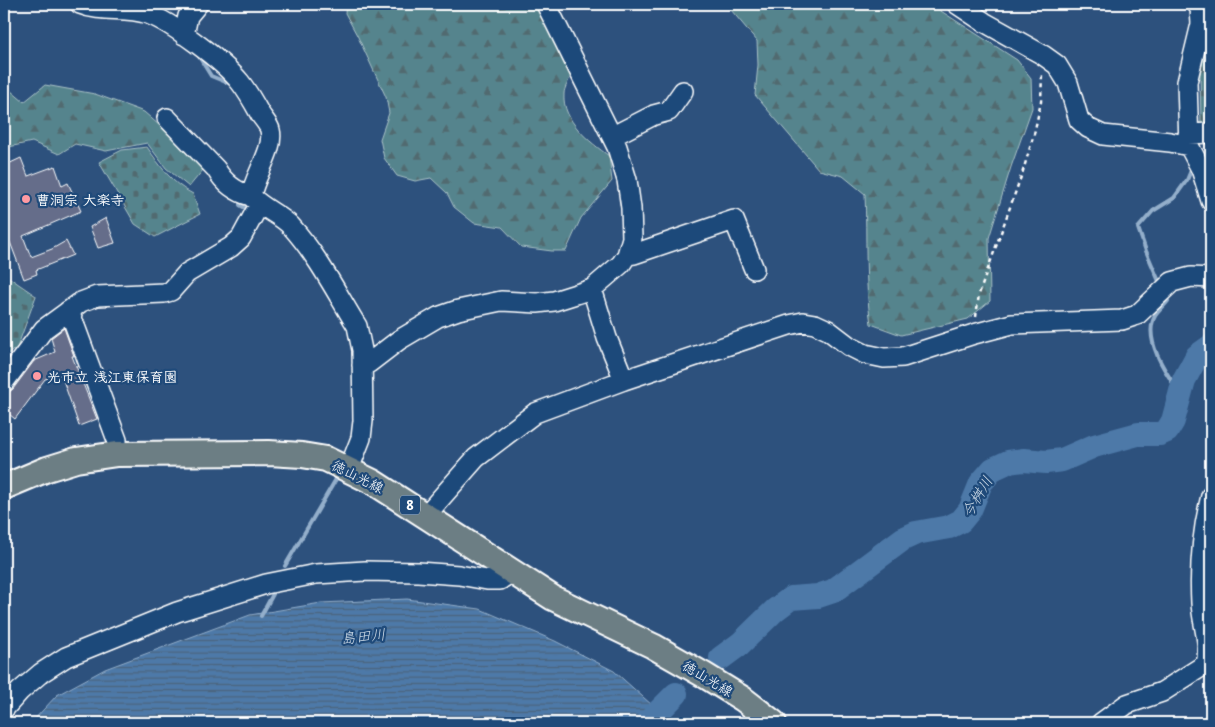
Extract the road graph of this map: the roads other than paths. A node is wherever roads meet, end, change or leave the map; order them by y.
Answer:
1 (80, 4) edge
2 (198, 4) edge
3 (546, 4) edge
4 (957, 4) edge
5 (1198, 4) edge
6 (184, 35) junction
7 (683, 91) dead end
8 (167, 118) dead end
9 (1211, 133) edge
10 (612, 136) junction
11 (1188, 140) junction
12 (255, 200) junction
13 (1211, 201) edge
14 (627, 255) junction
15 (754, 268) dead end
16 (1211, 278) edge
17 (592, 290) junction
18 (68, 312) junction
19 (362, 366) junction
20 (624, 380) junction
21 (4, 382) edge
22 (117, 454) junction
23 (349, 469) junction
24 (4, 486) edge
25 (1211, 496) edge
26 (426, 515) junction
27 (510, 572) junction
28 (1207, 623) edge
29 (1209, 666) edge
30 (4, 709) edge
31 (774, 723) edge
32 (1101, 723) edge

1 - 6 street
2 - 6 street
3 - 10 street
4 - 11 street
5 - 11 street
6 - 12 street
7 - 10 street
8 - 12 street
9 - 11 street
10 - 14 street
11 - 13 street
12 - 18 street
12 - 19 street
14 - 15 street
14 - 17 street
16 - 20 street
17 - 19 street
17 - 20 street
18 - 21 street
18 - 22 street
19 - 23 street
20 - 26 street
22 - 23 main road, 徳山光線 / 8
22 - 24 main road, 徳山光線 / 8
23 - 26 main road, 徳山光線 / 8
25 - 28 street
26 - 27 main road, 徳山光線 / 8
27 - 30 street
27 - 31 main road, 徳山光線 / 8
28 - 29 street
29 - 32 street

